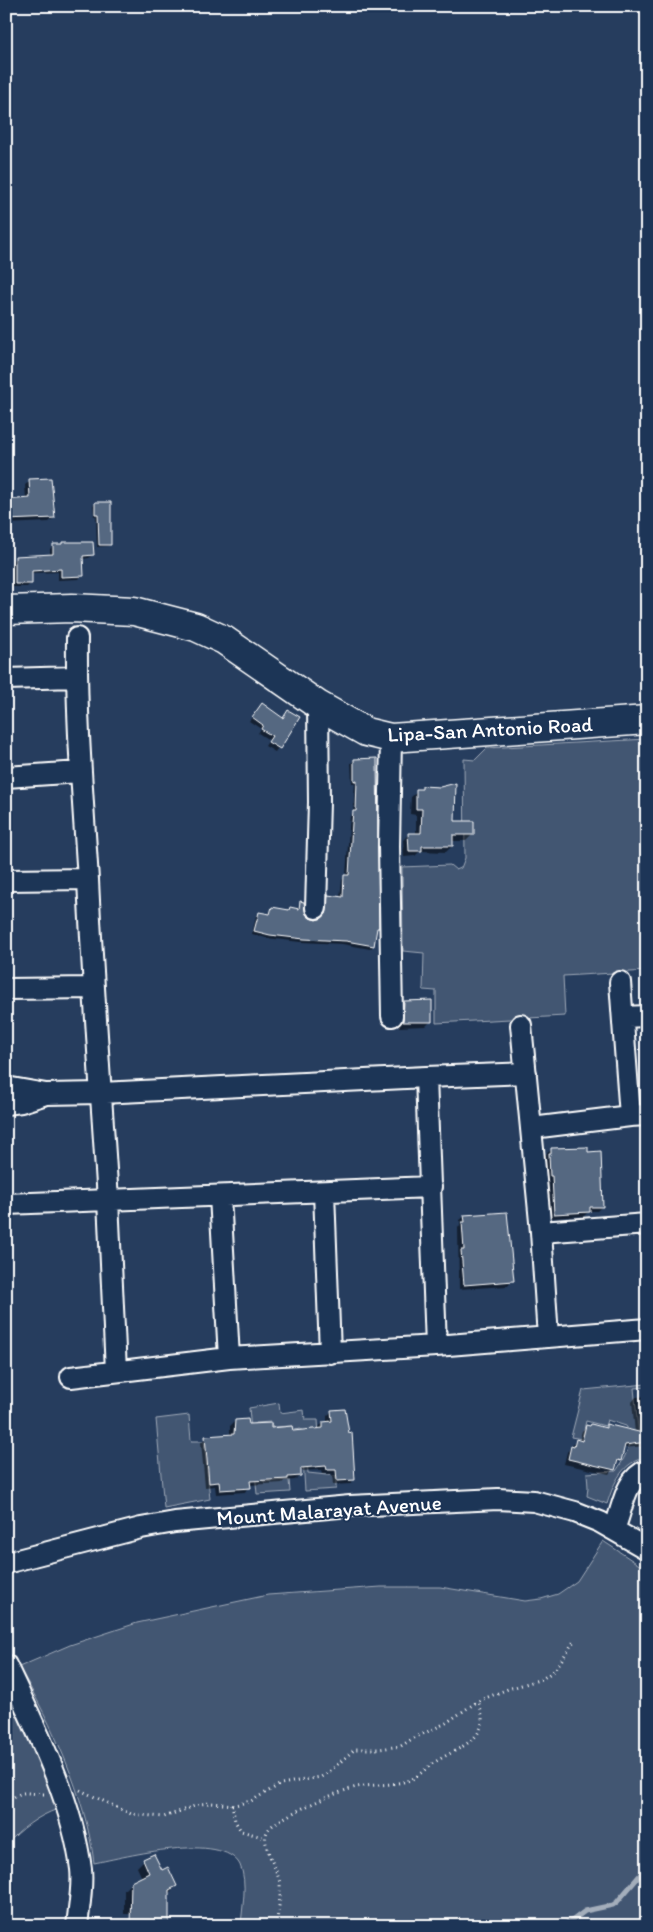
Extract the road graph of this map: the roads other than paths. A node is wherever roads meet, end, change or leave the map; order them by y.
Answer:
1 (6, 610) edge
2 (77, 638) dead end
3 (76, 677) junction
4 (6, 680) edge
5 (318, 705) junction
6 (647, 720) edge
7 (391, 738) junction
8 (80, 772) junction
9 (6, 777) edge
10 (88, 879) junction
11 (6, 880) edge
12 (316, 908) dead end
13 (620, 982) dead end
14 (92, 988) junction
15 (6, 989) edge
16 (392, 1016) dead end
17 (647, 1016) edge
18 (623, 1017) junction
19 (521, 1025) dead end
20 (526, 1073) junction
21 (426, 1078) junction
22 (6, 1087) edge
23 (100, 1093) junction
24 (46, 1094) junction
25 (6, 1104) edge
26 (638, 1116) edge
27 (532, 1128) junction
28 (431, 1187) junction
29 (324, 1192) junction
30 (220, 1196) junction
31 (108, 1200) junction
32 (6, 1204) edge
33 (647, 1224) edge
34 (541, 1232) junction
35 (647, 1329) edge
36 (548, 1337) junction
37 (436, 1346) junction
38 (330, 1353) junction
39 (229, 1358) junction
40 (116, 1371) junction
41 (71, 1377) dead end
42 (647, 1470) edge
43 (614, 1529) junction
44 (647, 1549) edge
45 (6, 1563) edge
46 (6, 1666) edge
47 (77, 1926) edge

1 - 5 main road, Lipa-San Antonio Road
2 - 3 street
3 - 4 street
3 - 8 street
5 - 7 main road, Lipa-San Antonio Road
5 - 12 street
6 - 7 main road, Lipa-San Antonio Road
7 - 16 street
8 - 9 street
8 - 10 street
10 - 11 street
10 - 14 street
13 - 18 street
14 - 15 street
14 - 23 street
17 - 18 street
18 - 26 street
19 - 20 street
20 - 21 street
20 - 27 street
21 - 23 street
21 - 28 street
22 - 24 street
23 - 24 street
23 - 31 street
24 - 25 street
26 - 27 street
27 - 34 street
28 - 29 street
28 - 37 street
29 - 30 street
29 - 38 street
30 - 31 street
30 - 39 street
31 - 32 street
31 - 40 street
33 - 34 street
34 - 36 street
35 - 36 street
36 - 37 street
37 - 38 street
38 - 39 street
39 - 40 street
40 - 41 street
42 - 43 street
43 - 44 street, Mount Malarayat Avenue
43 - 45 street, Mount Malarayat Avenue
46 - 47 street

